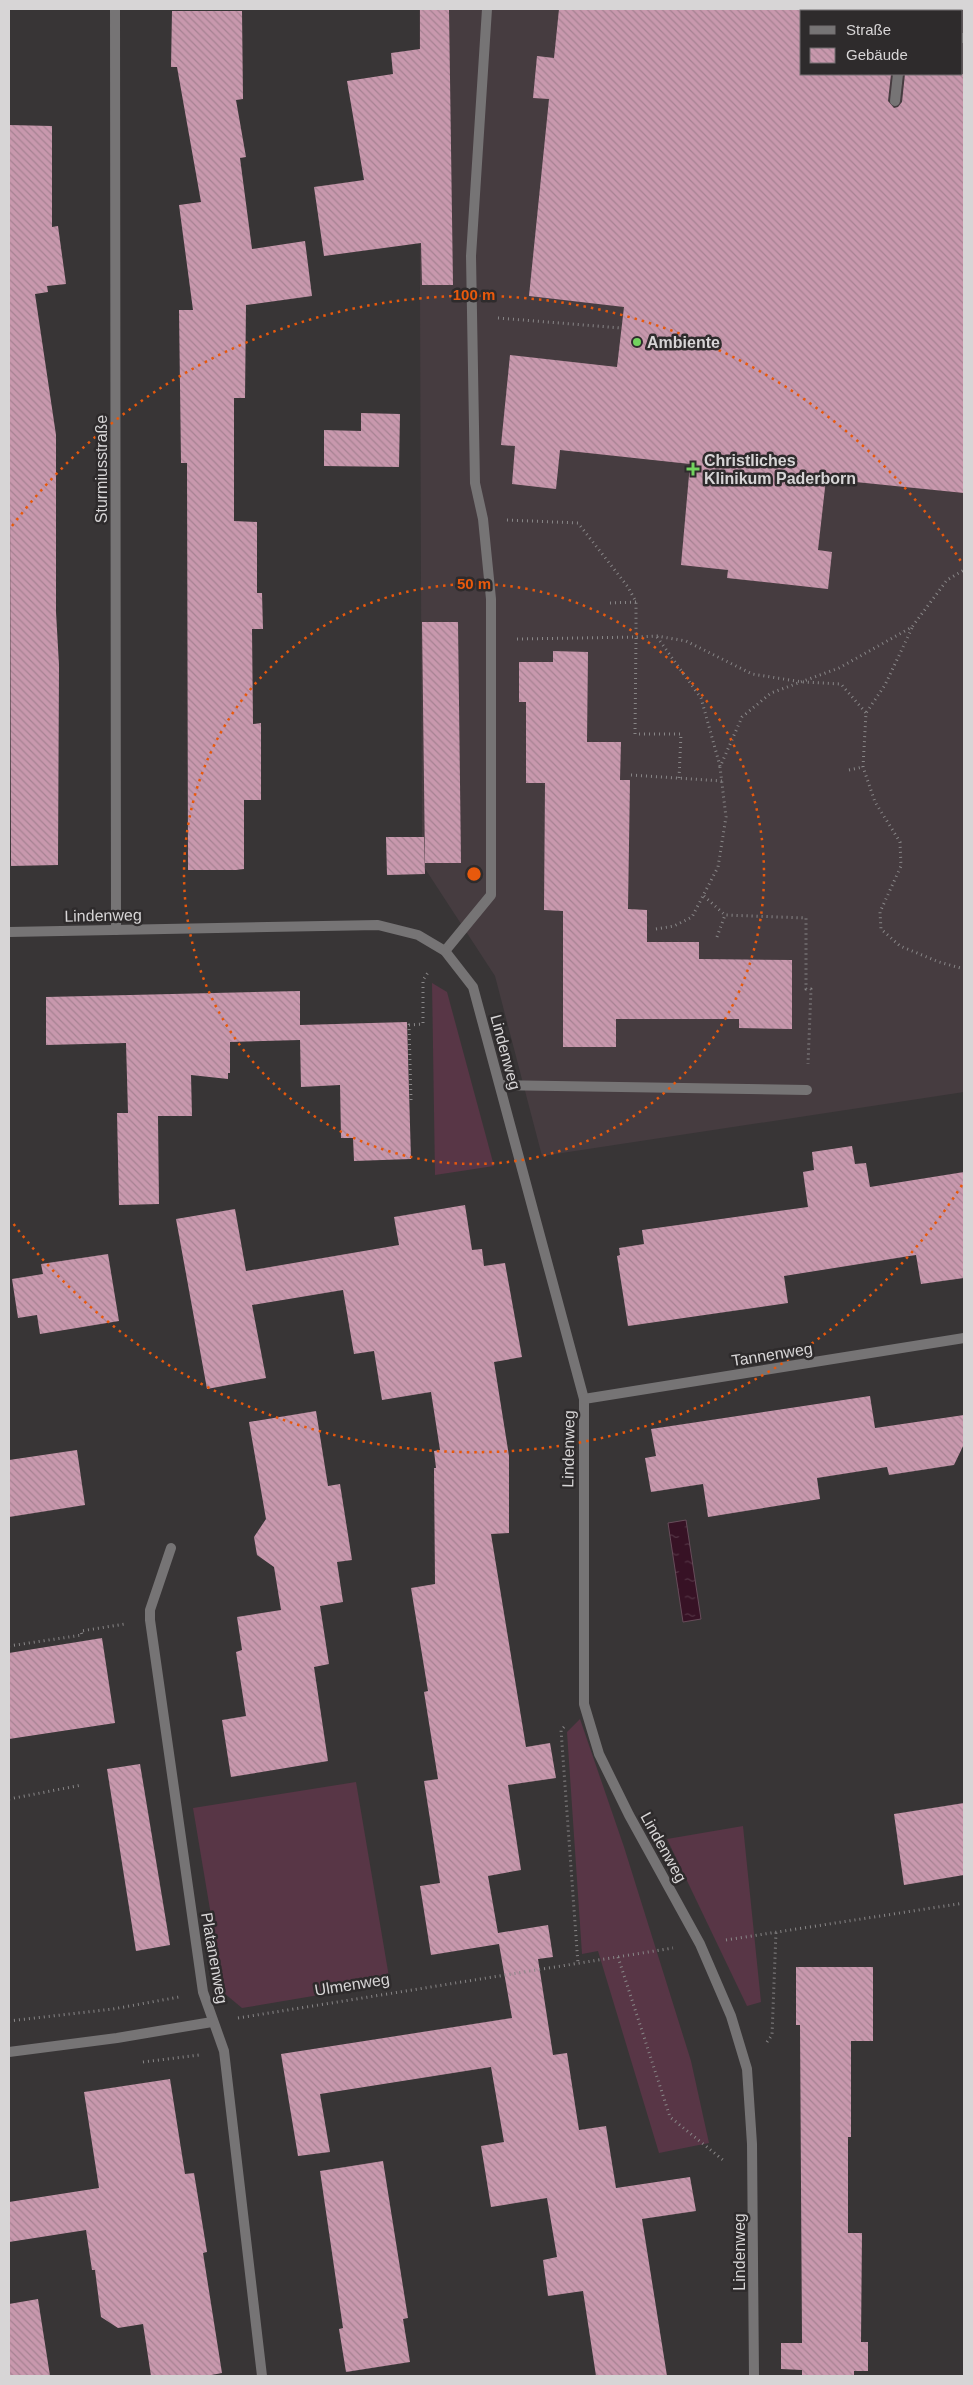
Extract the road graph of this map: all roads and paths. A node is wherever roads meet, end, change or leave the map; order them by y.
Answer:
1 (115, 9) edge
2 (487, 9) edge
3 (898, 75) edge
4 (895, 101) dead end
5 (473, 316) junction
6 (621, 328) dead end
7 (483, 519) junction
8 (964, 570) edge
9 (636, 602) junction
10 (610, 603) dead end
11 (912, 627) junction
12 (657, 636) junction
13 (636, 637) junction
14 (491, 639) junction
15 (802, 682) junction
16 (866, 713) junction
17 (720, 767) junction
18 (863, 767) junction
19 (849, 770) dead end
20 (630, 775) dead end
21 (679, 778) junction
22 (722, 781) junction
23 (704, 896) junction
24 (725, 915) junction
25 (656, 929) dead end
26 (116, 930) junction
27 (9, 932) edge
28 (717, 937) dead end
29 (445, 951) junction
30 (964, 968) edge
31 (500, 1085) junction
32 (807, 1090) joint
33 (411, 1100) dead end
34 (964, 1338) edge
35 (584, 1399) junction
36 (171, 1548) dead end
37 (150, 1620) junction
38 (9, 1646) edge
39 (584, 1704) junction
40 (82, 1785) dead end
41 (9, 1799) edge
42 (964, 1904) edge
43 (776, 1932) junction
44 (700, 1944) junction
45 (618, 1957) junction
46 (578, 1964) junction
47 (203, 1992) junction
48 (9, 2022) edge
49 (212, 2022) junction
50 (9, 2052) edge
51 (747, 2069) junction
52 (753, 2159) junction
53 (262, 2376) edge
54 (754, 2376) edge

1 - 26 street, Sturmiusstraße
2 - 5 street
3 - 4 street
5 - 6 path
5 - 7 street
7 - 9 path
7 - 14 street
8 - 11 path
9 - 10 path
9 - 13 path
11 - 15 path
11 - 16 path
12 - 13 path
12 - 15 path
12 - 17 path
13 - 14 path
13 - 21 path
14 - 29 street
15 - 16 path
15 - 17 path
16 - 18 path
17 - 22 path
18 - 19 path
18 - 30 path
20 - 21 path
21 - 22 path
22 - 23 path
23 - 24 path
23 - 25 path
24 - 28 path
24 - 32 path
26 - 27 street, Lindenweg
26 - 29 street, Lindenweg
29 - 31 street, Lindenweg
29 - 33 path
31 - 32 street
31 - 35 street, Lindenweg
34 - 35 street, Tannenweg
35 - 39 street, Lindenweg
36 - 37 street, Platanenweg
37 - 38 path
37 - 47 street, Platanenweg
39 - 44 street, Lindenweg
39 - 46 path
40 - 41 path
42 - 43 path, Ulmenweg
43 - 44 path, Ulmenweg
43 - 51 path
44 - 45 path, Ulmenweg
44 - 51 street, Lindenweg
45 - 46 path, Ulmenweg
45 - 52 path
46 - 49 path, Ulmenweg
47 - 48 path
47 - 49 street, Platanenweg
49 - 50 street
49 - 53 street, Platanenweg
51 - 52 street, Lindenweg
52 - 54 street, Lindenweg

